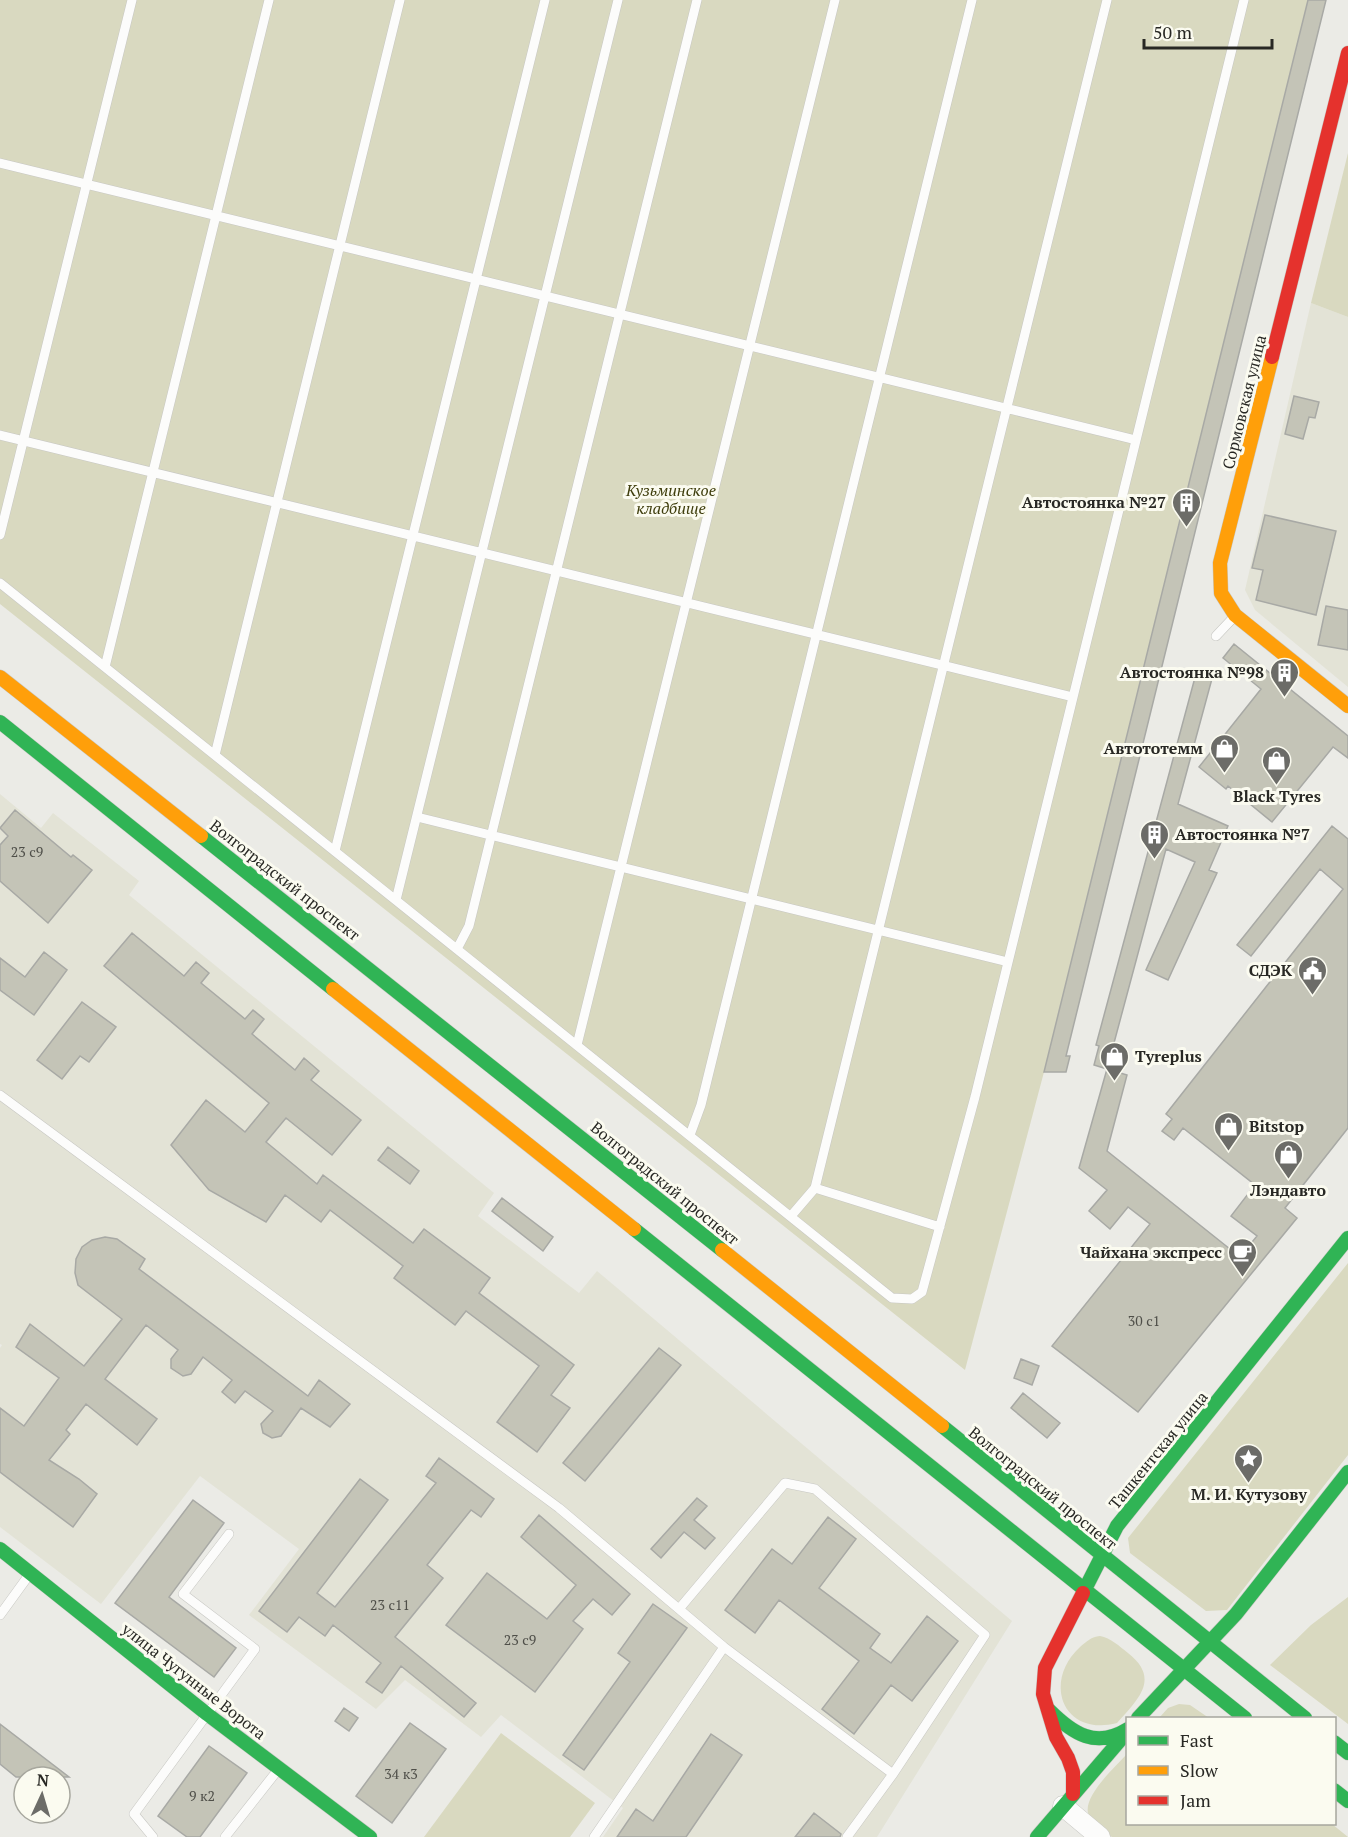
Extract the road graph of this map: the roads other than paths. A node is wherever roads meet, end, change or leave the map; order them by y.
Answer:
1 (132, 0) edge
2 (269, 0) edge
3 (400, 0) edge
4 (545, 0) edge
5 (618, 0) edge
6 (697, 0) edge
7 (835, 0) edge
8 (972, 0) edge
9 (1107, 0) edge
10 (1244, 0) edge
11 (1348, 53) edge
12 (0, 163) edge
13 (86, 184) junction
14 (216, 215) junction
15 (340, 245) junction
16 (476, 279) junction
17 (545, 296) junction
18 (619, 314) junction
19 (750, 346) junction
20 (879, 378) junction
21 (1007, 409) junction
22 (0, 435) edge
23 (23, 440) junction
24 (1136, 440) junction
25 (153, 472) junction
26 (277, 502) junction
27 (0, 535) edge
28 (413, 536) junction
29 (482, 553) junction
30 (556, 571) junction
31 (0, 583) edge
32 (687, 603) junction
33 (1235, 615) junction
34 (816, 634) junction
35 (1216, 636) dead end
36 (944, 666) junction
37 (105, 667) junction
38 (0, 677) edge
39 (1073, 697) junction
40 (1348, 706) edge
41 (0, 723) edge
42 (215, 755) junction
43 (417, 817) junction
44 (491, 835) junction
45 (335, 851) junction
46 (622, 867) junction
47 (751, 899) junction
48 (396, 900) junction
49 (879, 930) junction
50 (456, 948) junction
51 (1008, 962) junction
52 (577, 1045) junction
53 (0, 1095) edge
54 (690, 1136) junction
55 (816, 1188) junction
56 (790, 1216) junction
57 (940, 1227) junction
58 (1348, 1238) edge
59 (1348, 1472) edge
60 (229, 1534) dead end
61 (0, 1549) edge
62 (1101, 1556) junction
63 (31, 1573) junction
64 (1085, 1590) junction
65 (679, 1609) junction
66 (0, 1615) edge
67 (1210, 1642) junction
68 (724, 1647) junction
69 (1183, 1669) junction
70 (1046, 1707) junction
71 (207, 1714) junction
72 (1140, 1717) edge
73 (1243, 1717) edge
74 (1303, 1717) edge
75 (1126, 1731) edge
76 (1126, 1732) edge
77 (1336, 1743) edge
78 (1348, 1753) edge
79 (279, 1768) junction
80 (893, 1774) junction
81 (1336, 1791) edge
82 (1068, 1800) junction
83 (1348, 1801) edge
84 (153, 1837) edge
85 (225, 1837) edge
86 (370, 1837) edge
87 (594, 1837) edge
88 (847, 1837) edge
89 (1037, 1837) edge
90 (1100, 1837) edge

1 - 13 lane
2 - 14 lane
3 - 15 lane
4 - 16 lane
5 - 17 lane
6 - 18 lane
7 - 19 lane
8 - 20 lane
9 - 21 lane
10 - 24 lane
11 - 33 main road, Сормовская улица
12 - 13 lane
13 - 14 lane
13 - 23 lane
14 - 15 lane
14 - 25 lane
15 - 16 lane
15 - 26 lane
16 - 17 lane
16 - 28 lane
17 - 18 lane
17 - 29 lane
18 - 19 lane
18 - 30 lane
19 - 20 lane
19 - 32 lane
20 - 21 lane
20 - 34 lane
21 - 24 lane
21 - 36 lane
22 - 23 lane
23 - 25 lane
23 - 27 lane
24 - 39 lane
25 - 26 lane
25 - 37 lane
26 - 28 lane
26 - 42 lane
28 - 29 lane
28 - 45 lane
29 - 30 lane
29 - 43 lane
30 - 32 lane
30 - 44 lane
31 - 37 lane
32 - 34 lane
32 - 46 lane
33 - 35 lane
33 - 40 main road, Сормовская улица
34 - 36 lane
34 - 47 lane
36 - 39 lane
36 - 49 lane
37 - 42 lane
38 - 62 main road, Волгоградский проспект
39 - 51 lane
41 - 64 main road
42 - 45 lane
43 - 44 lane
43 - 48 lane
44 - 46 lane
44 - 50 lane
45 - 48 lane
46 - 47 lane
46 - 52 lane
47 - 49 lane
47 - 54 lane
48 - 50 lane
49 - 51 lane
49 - 55 lane
50 - 52 lane
51 - 57 lane
52 - 54 lane
53 - 65 lane
54 - 56 lane
55 - 56 lane
55 - 57 lane
56 - 57 lane
58 - 62 main road, Ташкентская улица
59 - 67 main road
60 - 71 lane
61 - 63 main road, улица Чугунные Ворота
62 - 64 main road, Ташкентская улица
62 - 67 main road, Волгоградский проспект
63 - 66 lane
63 - 71 main road, улица Чугунные Ворота
64 - 69 main road
64 - 70 main road, Ташкентская улица
65 - 68 lane
65 - 80 lane
67 - 69 main road
67 - 74 main road, Волгоградский проспект
68 - 80 lane
68 - 87 lane
69 - 72 main road
69 - 73 main road
70 - 75 main road
70 - 82 main road, Ташкентская улица
71 - 79 main road, улица Чугунные Ворота
71 - 84 lane
76 - 82 main road
77 - 78 main road
79 - 85 lane
79 - 86 main road, улица Чугунные Ворота
80 - 88 lane
81 - 83 main road
82 - 89 main road
82 - 90 street

